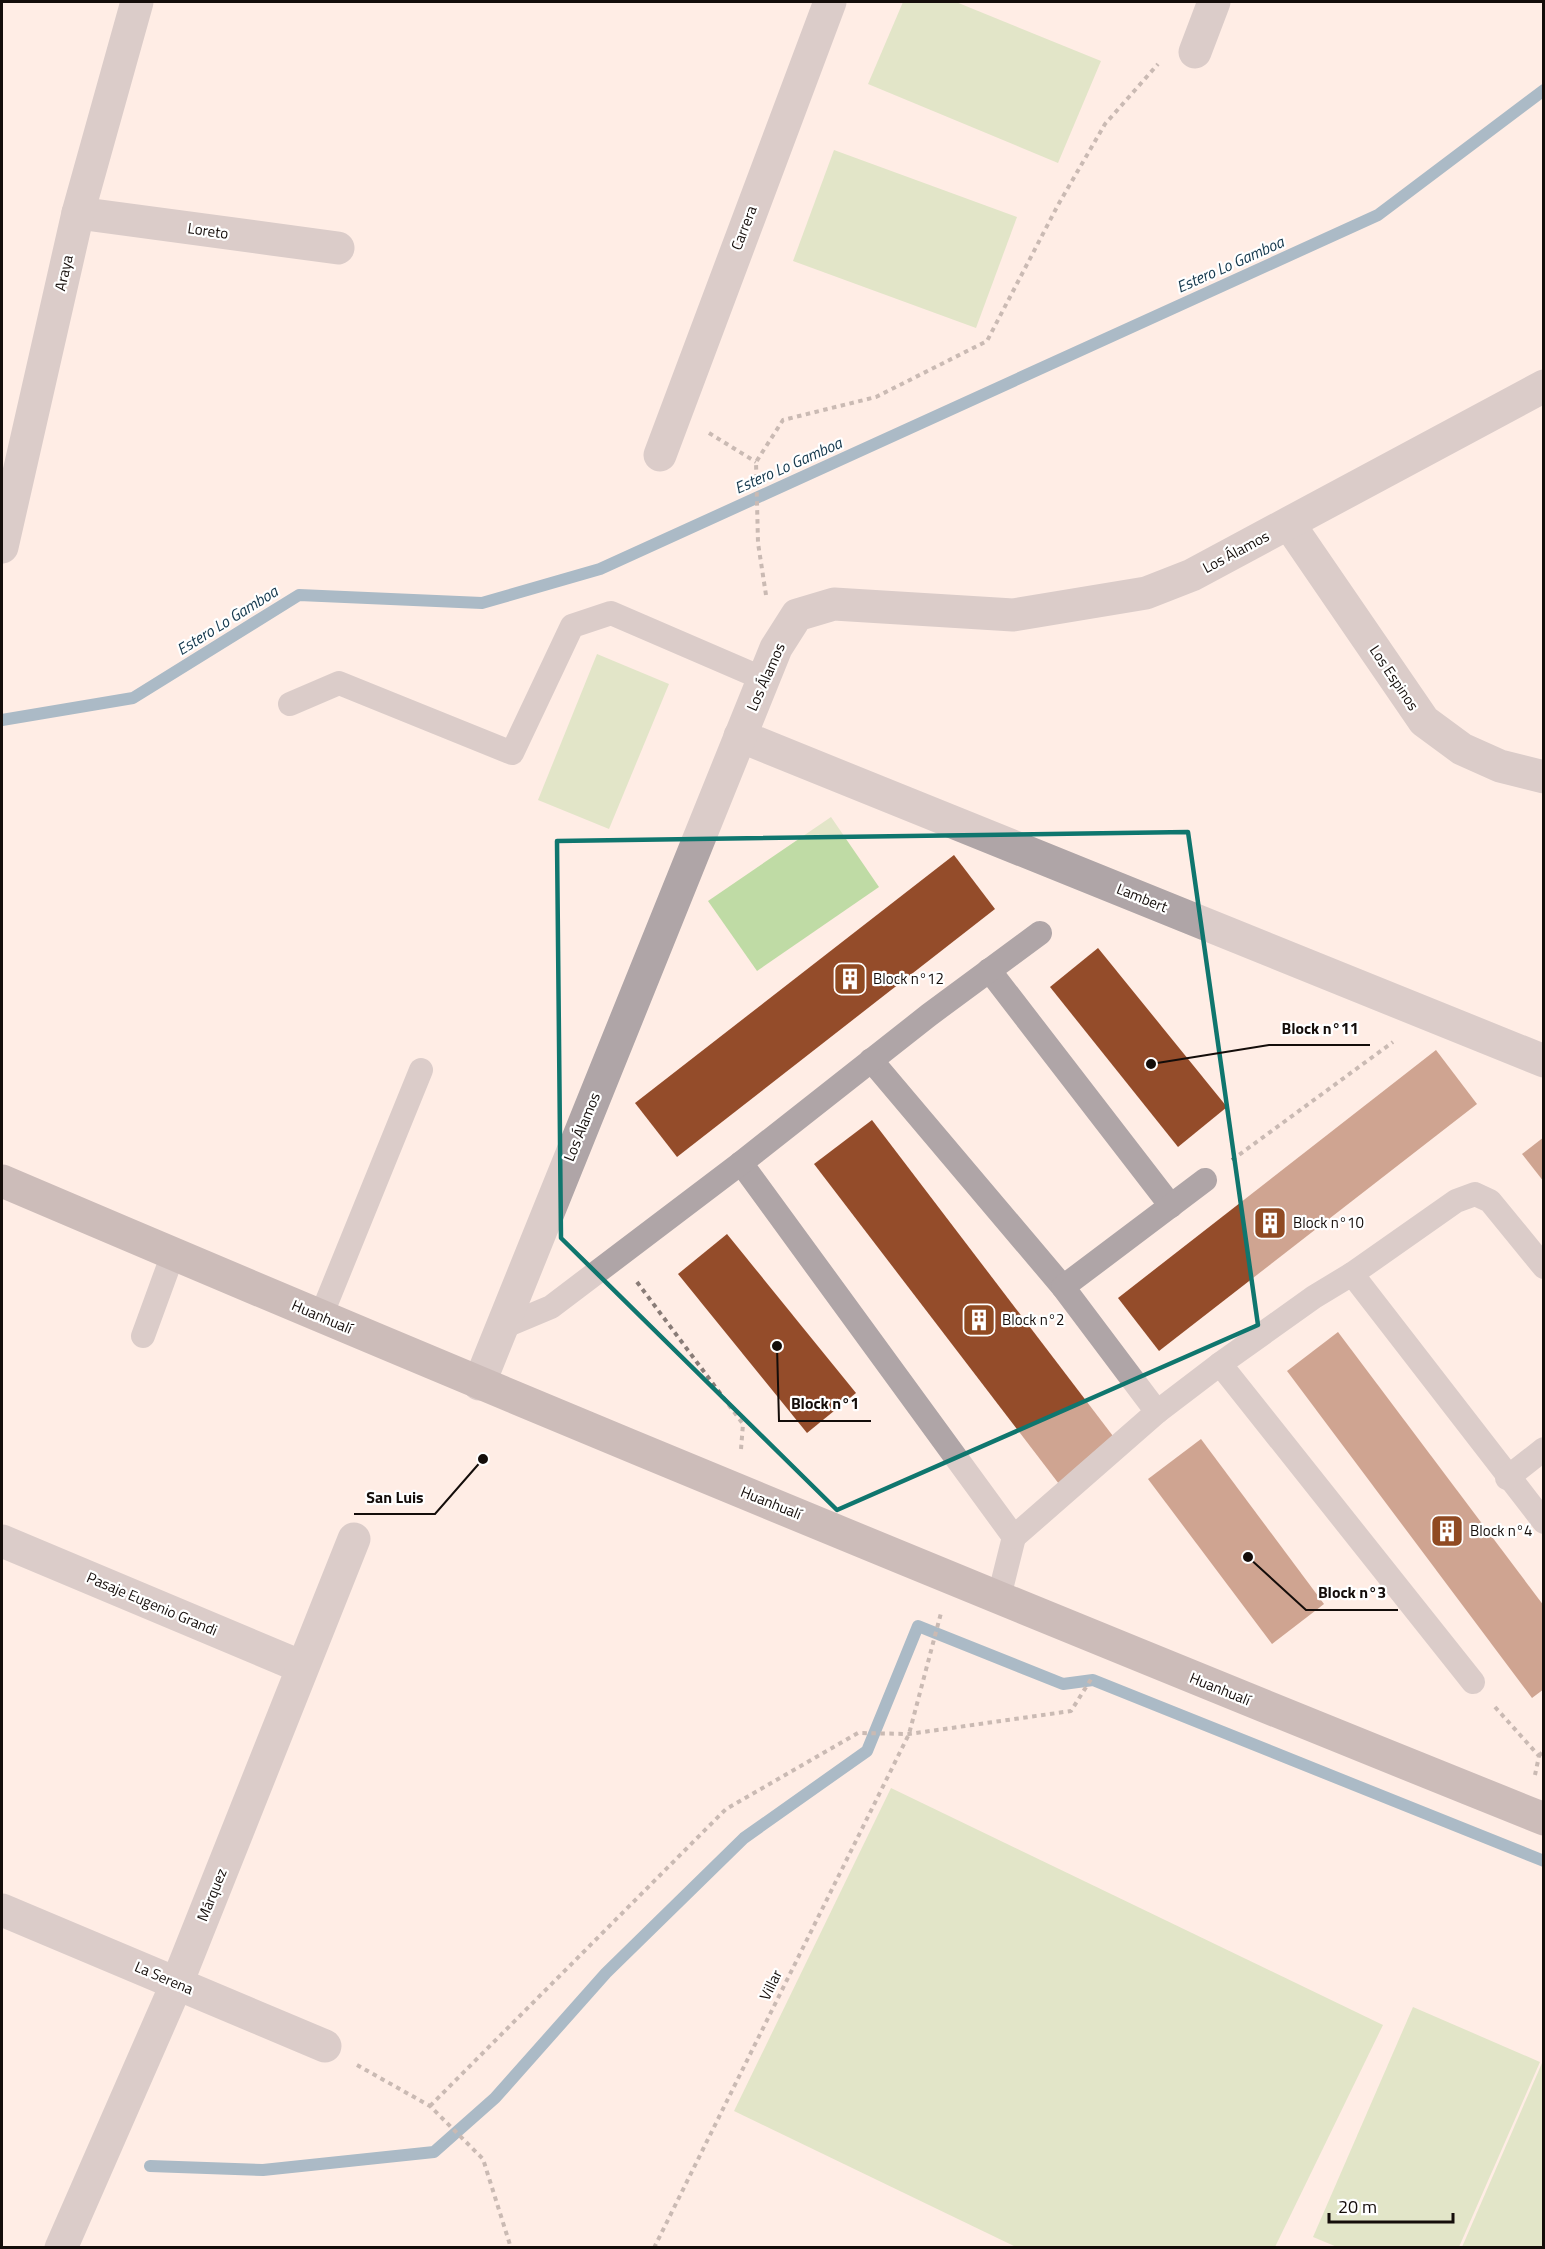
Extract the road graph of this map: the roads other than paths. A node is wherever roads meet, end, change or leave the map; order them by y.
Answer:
1 (137, 2) edge
2 (830, 2) edge
3 (1214, 2) edge
4 (1195, 52) road end
5 (78, 213) junction
6 (338, 248) dead end
7 (1544, 386) edge
8 (660, 455) dead end
9 (1289, 524) junction
10 (2, 547) edge
11 (764, 679) junction
12 (290, 704) dead end
13 (740, 736) junction
14 (1544, 777) edge
15 (1040, 933) dead end
16 (989, 970) junction
17 (871, 1060) junction
18 (1544, 1061) edge
19 (421, 1070) dead end
20 (741, 1163) junction
21 (1205, 1180) road end
22 (2, 1181) edge
23 (1170, 1206) junction
24 (173, 1254) junction
25 (1544, 1267) edge
26 (1352, 1275) junction
27 (1063, 1287) junction
28 (321, 1316) junction
29 (501, 1328) junction
30 (143, 1336) dead end
31 (1220, 1364) junction
32 (479, 1384) junction
33 (1157, 1412) junction
34 (1544, 1449) edge
35 (1507, 1478) junction
36 (1544, 1522) edge
37 (1014, 1537) junction
38 (354, 1539) dead end
39 (2, 1541) edge
40 (999, 1597) junction
41 (302, 1667) junction
42 (1473, 1682) road end
43 (1535, 1815) edge
44 (2, 1910) edge
45 (177, 1983) junction
46 (325, 2046) road end
47 (61, 2247) edge

1 - 5 street, Araya
2 - 8 street, Carrera
3 - 4 street
5 - 6 street, Loreto
5 - 10 street, Araya
7 - 9 street, Los Álamos
9 - 11 street, Los Álamos
9 - 14 street, Los Espinos
11 - 12 lane
11 - 13 street, Los Álamos
13 - 18 street, Lambert
13 - 29 street, Los Álamos
15 - 16 lane
16 - 17 lane
16 - 23 lane
17 - 20 lane
17 - 27 lane
19 - 28 lane
20 - 29 lane
20 - 37 lane
21 - 23 lane
22 - 24 street, Huanhualí
23 - 27 lane
24 - 28 street, Huanhualí
24 - 30 lane
25 - 26 lane
26 - 31 lane
26 - 35 lane
27 - 33 lane
28 - 32 street, Huanhualí
29 - 32 street, Los Álamos
31 - 33 lane
31 - 42 lane
32 - 40 street, Huanhualí
33 - 37 lane
34 - 35 lane
35 - 36 lane
37 - 40 lane
38 - 41 street, Márquez
39 - 41 street, Pasaje Eugenio Grandi
40 - 43 street, Huanhualí
41 - 45 street, Márquez
44 - 45 street, La Serena
45 - 46 street, La Serena
45 - 47 street, Márquez

